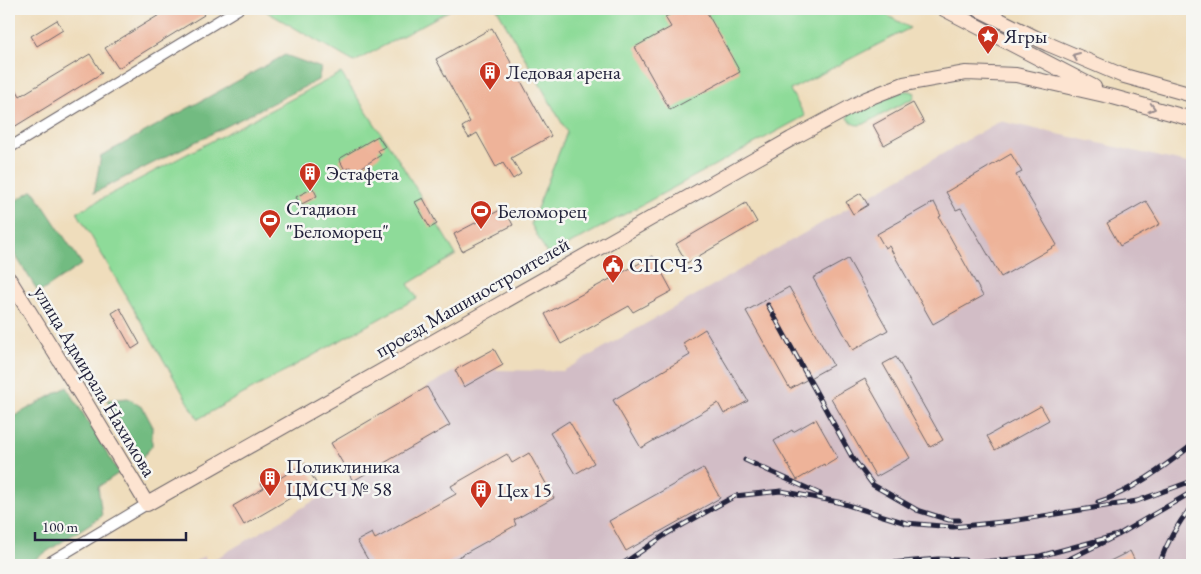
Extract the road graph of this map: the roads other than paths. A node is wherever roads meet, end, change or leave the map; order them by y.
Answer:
1 (944, 9) edge
2 (978, 9) edge
3 (232, 10) edge
4 (1048, 44) junction
5 (1042, 60) junction
6 (1016, 75) junction
7 (1192, 95) edge
8 (1112, 97) junction
9 (1192, 119) edge
10 (9, 148) edge
11 (9, 279) edge
12 (147, 504) junction
13 (45, 565) edge

1 - 5 street
2 - 4 street
3 - 10 street
4 - 5 street
7 -> 4 street
5 - 6 street
5 - 8 street
6 - 8 street, проезд Машиностроителей
6 - 12 street, проезд Машиностроителей
8 -> 9 street
11 - 12 street, улица Адмирала Нахимова
12 - 13 street, проезд Машиностроителей

